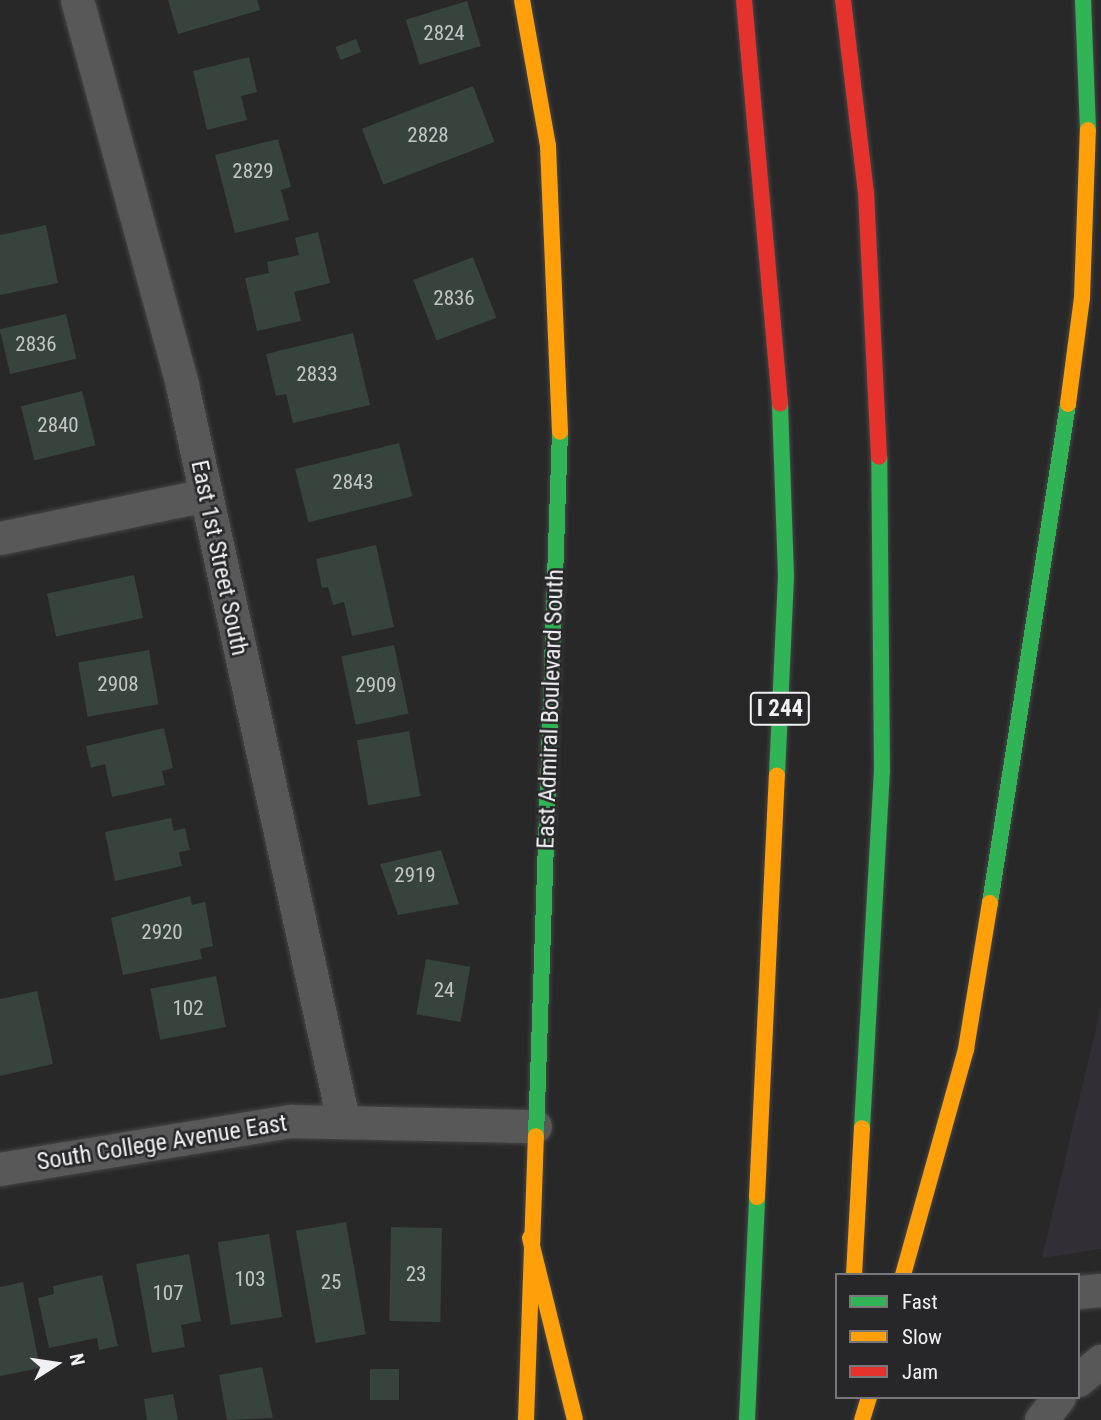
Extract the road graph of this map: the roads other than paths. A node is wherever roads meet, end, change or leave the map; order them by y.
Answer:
1 (77, 0) edge
2 (522, 0) edge
3 (744, 0) edge
4 (843, 0) edge
5 (1083, 0) edge
6 (205, 495) junction
7 (0, 538) edge
8 (344, 1120) junction
9 (535, 1126) junction
10 (0, 1169) edge
11 (530, 1238) junction
12 (854, 1273) edge
13 (904, 1273) edge
14 (1101, 1290) edge
15 (1080, 1292) edge
16 (1101, 1361) edge
17 (1080, 1380) edge
18 (849, 1399) edge
19 (868, 1399) edge
20 (526, 1420) edge
21 (575, 1420) edge
22 (747, 1420) edge
23 (848, 1420) edge
24 (862, 1420) edge

1 - 6 street, East 1st Street South
2 - 9 main road, East Admiral Boulevard South
3 - 22 main road, I 244
4 - 12 main road
5 - 13 main road
6 - 7 street
6 - 8 street, East 1st Street South
8 - 9 street, South College Avenue East
8 - 10 street, South College Avenue East
9 - 11 main road, East Admiral Boulevard South
11 - 20 main road, East Admiral Boulevard South
11 - 21 main road
14 - 15 street
16 - 17 street
18 - 23 main road
19 - 24 main road

